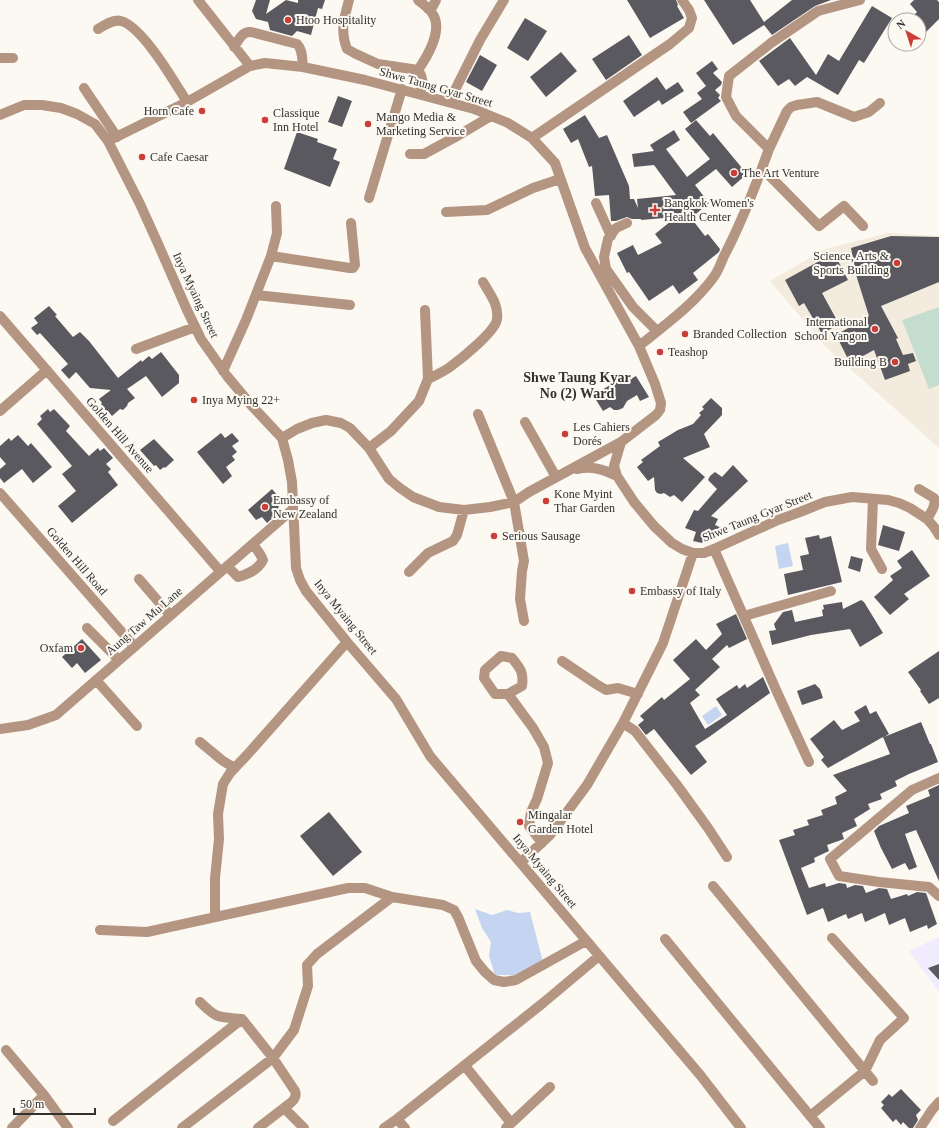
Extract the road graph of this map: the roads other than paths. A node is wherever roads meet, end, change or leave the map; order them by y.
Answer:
1 (198, 0) edge
2 (349, 0) edge
3 (418, 0) edge
4 (436, 0) edge
5 (504, 0) edge
6 (682, 0) edge
7 (860, 0) edge
8 (428, 9) junction
9 (98, 29) dead end
10 (234, 47) junction
11 (0, 58) edge
12 (13, 58) dead end
13 (250, 66) junction
14 (303, 67) junction
15 (418, 70) junction
16 (84, 88) dead end
17 (402, 89) junction
18 (420, 94) junction
19 (187, 102) junction
20 (449, 102) junction
21 (880, 103) dead end
22 (0, 115) edge
23 (491, 116) junction
24 (532, 138) junction
25 (112, 139) junction
26 (769, 149) junction
27 (410, 154) dead end
28 (762, 168) junction
29 (560, 180) junction
30 (369, 198) dead end
31 (596, 203) dead end
32 (276, 206) dead end
33 (446, 212) dead end
34 (351, 223) dead end
35 (627, 223) dead end
36 (863, 226) dead end
37 (611, 236) junction
38 (271, 256) junction
39 (483, 282) dead end
40 (256, 295) junction
41 (350, 305) dead end
42 (425, 310) dead end
43 (0, 316) edge
44 (194, 327) junction
45 (657, 331) junction
46 (639, 346) junction
47 (136, 349) dead end
48 (47, 370) junction
49 (223, 371) junction
50 (428, 379) junction
51 (0, 411) edge
52 (478, 414) dead end
53 (525, 422) dead end
54 (282, 438) junction
55 (621, 442) junction
56 (370, 448) junction
57 (571, 470) junction
58 (616, 476) junction
59 (556, 477) junction
60 (920, 489) dead end
61 (0, 493) edge
62 (873, 499) junction
63 (514, 502) junction
64 (293, 509) junction
65 (464, 510) junction
66 (926, 519) junction
67 (939, 535) edge
68 (253, 544) junction
69 (714, 549) junction
70 (693, 553) junction
71 (224, 568) junction
72 (882, 569) dead end
73 (409, 572) dead end
74 (139, 579) dead end
75 (831, 591) dead end
76 (170, 615) junction
77 (744, 616) junction
78 (524, 621) dead end
79 (87, 628) dead end
80 (347, 642) junction
81 (134, 646) junction
82 (119, 660) junction
83 (562, 662) dead end
84 (96, 680) junction
85 (508, 694) dead end
86 (638, 694) junction
87 (623, 723) junction
88 (137, 726) dead end
89 (0, 729) edge
90 (200, 742) dead end
91 (809, 762) dead end
92 (235, 768) junction
93 (939, 778) edge
94 (542, 843) junction
95 (727, 857) dead end
96 (521, 862) junction
97 (713, 886) dead end
98 (939, 896) edge
99 (392, 897) junction
100 (215, 916) junction
101 (100, 930) dead end
102 (832, 938) dead end
103 (665, 939) dead end
104 (586, 941) junction
105 (599, 956) junction
106 (200, 1002) dead end
107 (242, 1019) junction
108 (6, 1050) dead end
109 (273, 1058) junction
110 (465, 1066) junction
111 (865, 1071) junction
112 (873, 1081) dead end
113 (550, 1087) dead end
114 (44, 1094) junction
115 (939, 1102) edge
116 (284, 1108) junction
117 (810, 1116) junction
118 (397, 1120) junction
119 (113, 1121) dead end
120 (508, 1126) edge
121 (12, 1128) edge
122 (68, 1128) edge
123 (182, 1128) edge
124 (258, 1128) edge
125 (304, 1128) edge
126 (384, 1128) edge
127 (405, 1128) edge
128 (742, 1128) edge
129 (820, 1128) edge
130 (920, 1128) edge

1 - 10 street
2 - 15 street
3 - 8 street
4 - 8 street
5 - 20 street
6 - 24 street
7 - 26 street
8 - 15 street
9 - 19 street
10 - 13 street
10 - 14 street
11 - 12 street
13 - 14 street, Shwe Taung Gyar Street
13 - 19 street
14 - 17 street, Shwe Taung Gyar Street
15 - 18 street
16 - 25 street
17 - 18 street, Shwe Taung Gyar Street
17 - 30 street
18 - 20 street, Shwe Taung Gyar Street
19 - 25 street
20 - 23 street, Shwe Taung Gyar Street
21 - 26 street
22 - 25 street, Inya Myaing Street
23 - 24 street, Shwe Taung Gyar Street
23 - 27 street
24 - 29 street, Shwe Taung Gyar Street
25 - 44 street, Inya Myaing Street
26 - 28 street
28 - 36 street
28 - 45 street
29 - 33 street
29 - 46 street, Shwe Taung Gyar Street
31 - 37 street
32 - 38 street
34 - 38 street
35 - 37 street
37 - 45 street
38 - 40 street
39 - 50 street
40 - 41 street
40 - 49 street
42 - 50 street
43 - 48 street, Golden Hill Avenue
44 - 47 street
44 - 49 street, Inya Myaing Street
45 - 46 street
46 - 55 street, Shwe Taung Gyar Street
48 - 51 street
48 - 71 street, Golden Hill Avenue
49 - 54 street, Inya Myaing Street
50 - 56 street
52 - 63 street
53 - 59 street
54 - 56 street, Shwe Taung Gyar Street
54 - 64 street, Inya Myaing Street
55 - 57 street, Shwe Taung Gyar Street
55 - 58 street
56 - 65 street, Shwe Taung Gyar Street
57 - 58 street
57 - 59 street, Shwe Taung Gyar Street
58 - 70 street, Shwe Taung Gyar Street
59 - 63 street, Shwe Taung Gyar Street
60 - 66 street
61 - 81 street, Golden Hill Road
62 - 66 street, Shwe Taung Gyar Street
62 - 69 street, Shwe Taung Gyar Street
62 - 72 street
63 - 65 street, Shwe Taung Gyar Street
63 - 78 street
64 - 68 street, Aung Taw Mu Lane
64 - 80 street, Inya Myaing Street
65 - 73 street
66 - 67 street, Shwe Taung Gyar Street
68 - 71 street, Aung Taw Mu Lane
68 - 71 street, Golden Hill Avenue
69 - 70 street, Shwe Taung Gyar Street
69 - 77 street
70 - 86 street
71 - 76 street, Aung Taw Mu Lane
74 - 76 street
75 - 77 street
76 - 81 street, Aung Taw Mu Lane
77 - 91 street
79 - 82 street
80 - 92 street
80 - 96 street, Inya Myaing Street
81 - 82 street, Aung Taw Mu Lane
82 - 84 street, Aung Taw Mu Lane
83 - 86 street
84 - 88 street
84 - 89 street, Aung Taw Mu Lane
85 - 94 street
86 - 87 street
87 - 94 street
87 - 95 street
90 - 92 street
92 - 100 street
93 - 98 street
94 - 96 street
96 - 104 street, Inya Myaing Street
97 - 111 street
99 - 100 street
99 - 104 street
99 - 109 street
100 - 101 street
102 - 111 street
103 - 117 street
104 - 105 street, Inya Myaing Street
105 - 110 street
105 - 128 street, Inya Myaing Street
106 - 107 street
107 - 109 street
107 - 119 street
108 - 114 street
109 - 116 street
109 - 123 street
110 - 118 street
110 - 120 street
111 - 112 street
111 - 117 street
113 - 120 street
114 - 121 street
114 - 122 street
115 - 130 street
116 - 124 street
116 - 125 street
117 - 129 street
118 - 126 street
118 - 127 street

